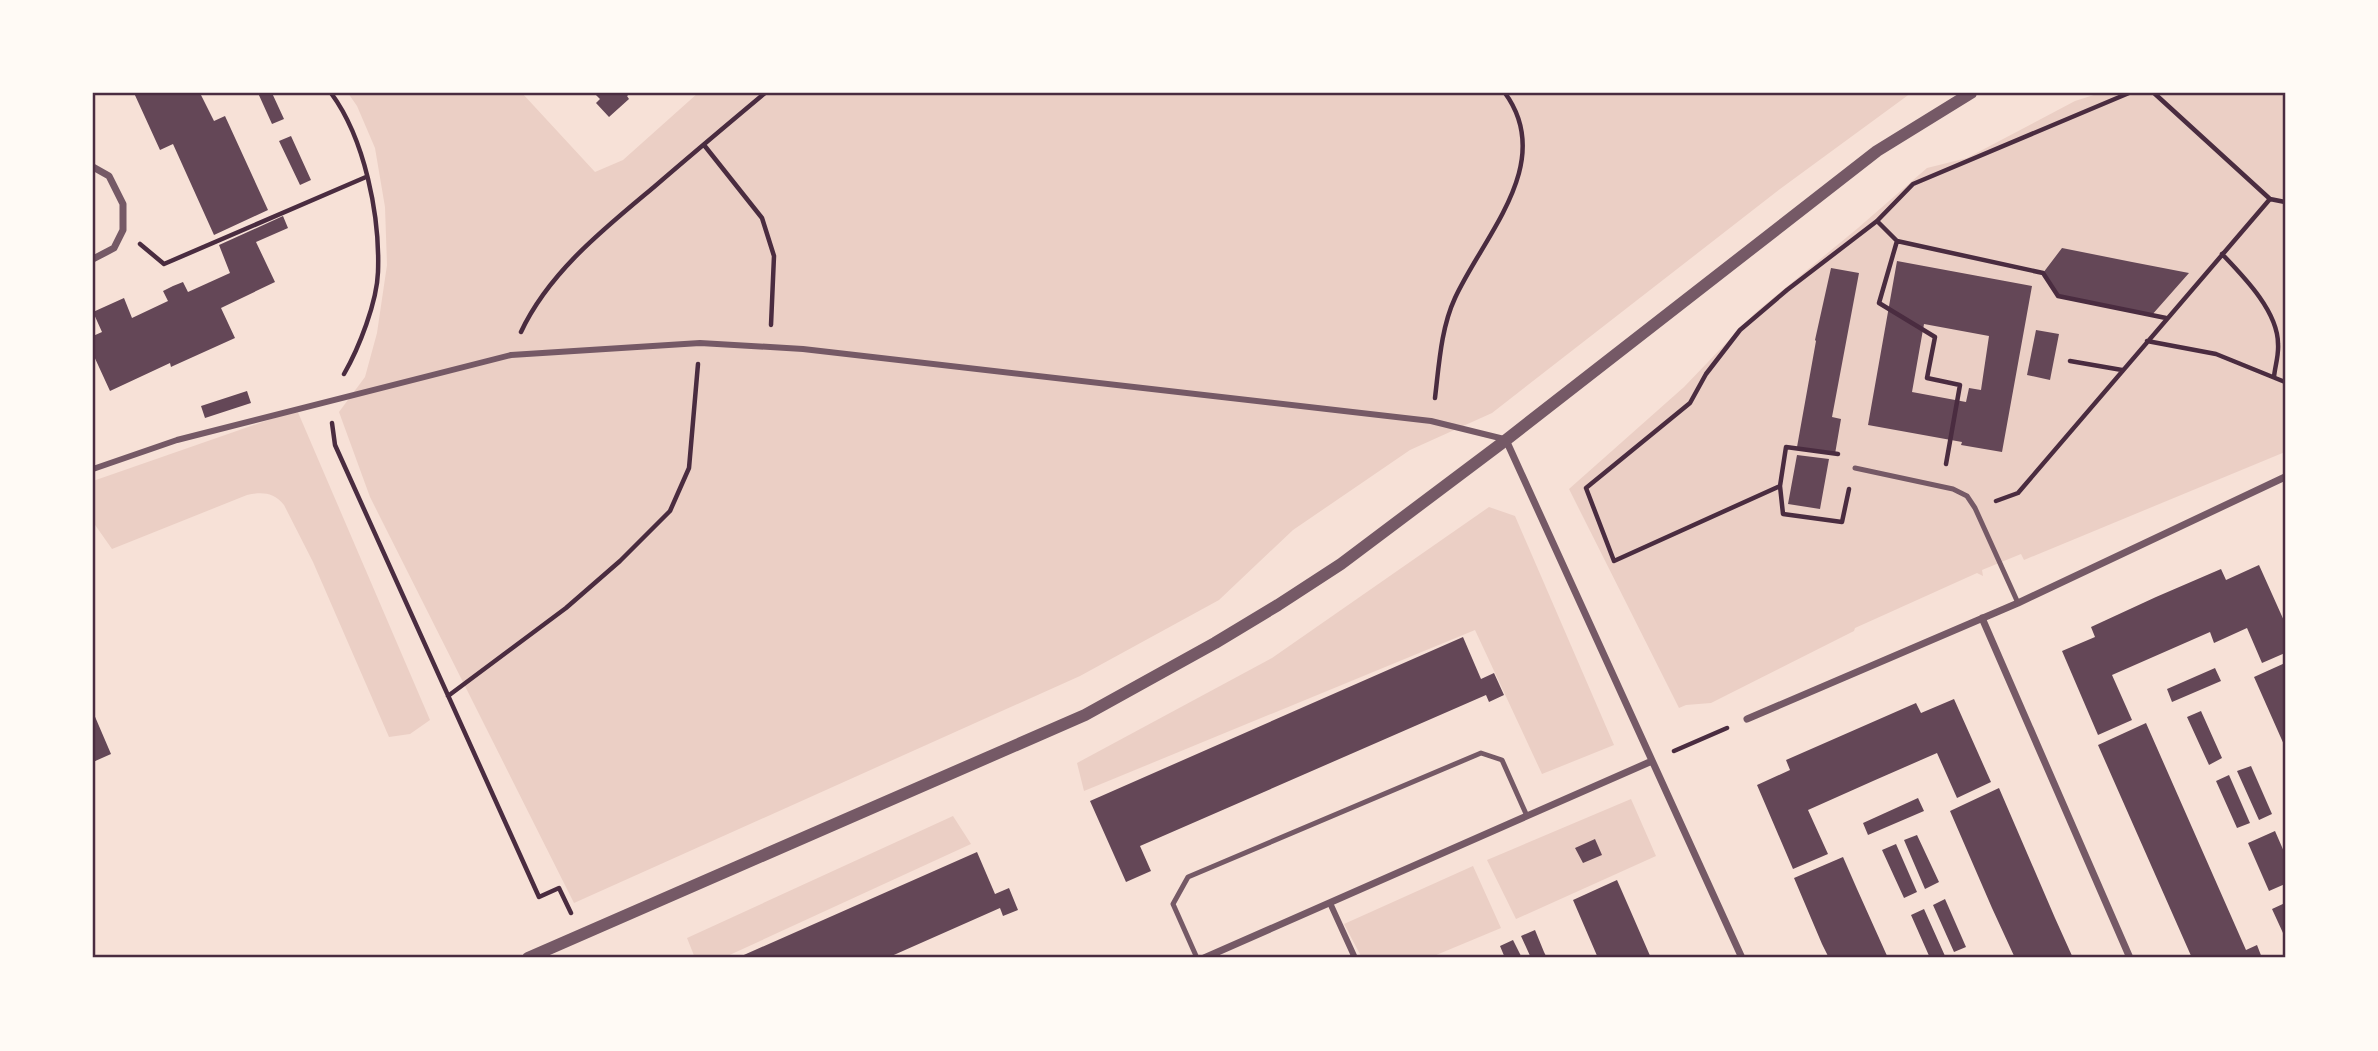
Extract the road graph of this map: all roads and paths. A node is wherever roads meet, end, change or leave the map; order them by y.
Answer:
1 (331, 93) edge
2 (765, 93) edge
3 (1505, 93) edge
4 (1972, 93) edge
5 (2129, 93) edge
6 (2154, 93) edge
7 (704, 145) junction
8 (93, 167) edge
9 (366, 177) junction
10 (2270, 199) junction
11 (2285, 201) edge
12 (1877, 221) junction
13 (123, 230) junction
14 (1897, 241) junction
15 (2221, 254) junction
16 (93, 259) edge
17 (2167, 318) junction
18 (2147, 341) junction
19 (700, 343) junction
20 (770, 347) junction
21 (511, 355) junction
22 (2070, 360) dead end
23 (2123, 370) junction
24 (2274, 377) junction
25 (2285, 382) edge
26 (328, 400) junction
27 (1432, 421) junction
28 (1506, 440) junction
29 (1854, 468) junction
30 (93, 469) edge
31 (2285, 477) edge
32 (1780, 486) junction
33 (1942, 486) junction
34 (1975, 508) junction
35 (2018, 603) junction
36 (1982, 618) junction
37 (448, 696) junction
38 (1747, 719) joint
39 (1652, 761) junction
40 (1527, 816) junction
41 (1330, 903) junction
42 (582, 934) junction
43 (528, 958) edge
44 (1197, 958) edge
45 (1205, 958) edge
46 (1354, 958) edge
47 (1742, 958) edge
48 (2130, 958) edge

1 - 9 path
2 - 7 path
3 - 27 path
4 - 28 street
5 - 12 path
6 - 10 path
7 - 20 path
7 - 21 path
8 - 13 street
9 - 13 path
9 - 26 path
10 - 11 path
10 - 15 path
12 - 14 path
12 - 32 path
13 - 16 street
14 - 17 path
14 - 33 path
15 - 17 path
15 - 24 path
17 - 18 path
18 - 23 path
18 - 24 path
19 - 20 street
19 - 21 street
19 - 37 path
20 - 27 street
21 - 26 street
22 - 23 path
23 - 34 path
24 - 25 path
26 - 30 street
26 - 37 path
27 - 28 street
28 - 39 street
28 - 42 street
29 - 32 path
29 - 32 path
29 - 33 lane
31 - 35 street
33 - 34 lane
34 - 35 lane
35 - 36 street
36 - 38 street
36 - 48 street
37 - 42 path
38 - 39 path
39 - 40 street
39 - 47 street
40 - 41 street
40 - 44 lane
41 - 45 street
41 - 46 street
42 - 43 street

